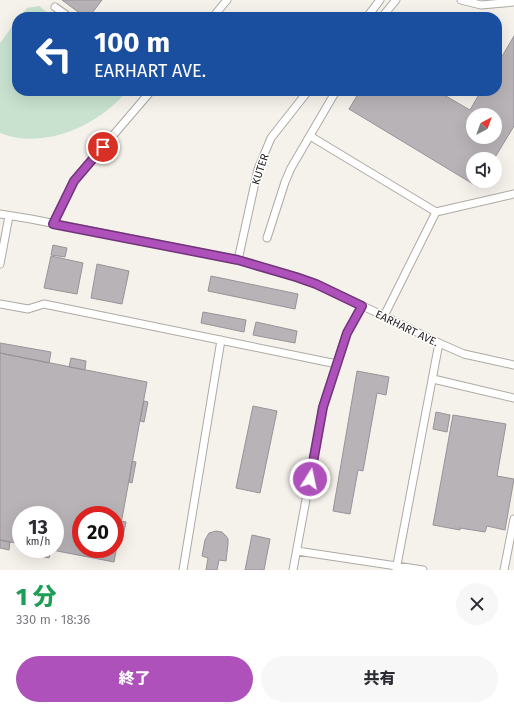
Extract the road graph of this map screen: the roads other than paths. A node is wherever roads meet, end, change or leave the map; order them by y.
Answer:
1 (227, 0) edge
2 (380, 0) edge
3 (396, 0) edge
4 (462, 0) edge
5 (514, 2) edge
6 (55, 7) dead end
7 (62, 12) edge
8 (216, 12) edge
9 (371, 12) edge
10 (386, 12) edge
11 (147, 96) edge
12 (304, 96) edge
13 (333, 96) edge
14 (310, 136) junction
15 (514, 194) edge
16 (436, 212) junction
17 (0, 214) edge
18 (9, 216) junction
19 (53, 224) junction
20 (267, 238) dead end
21 (238, 260) junction
22 (0, 264) edge
23 (0, 304) edge
24 (362, 306) junction
25 (384, 316) junction
26 (221, 340) junction
27 (439, 343) junction
28 (337, 364) junction
29 (514, 365) edge
30 (433, 379) junction
31 (514, 398) edge
32 (514, 519) edge
33 (297, 551) junction
34 (396, 568) edge
35 (183, 570) edge
36 (293, 570) edge
37 (423, 570) edge
38 (504, 570) edge

1 - 8 lane
2 - 9 lane
3 - 10 lane
4 - 5 lane
6 - 7 lane
11 - 19 lane
12 - 21 lane, KUTER
13 - 14 lane
14 - 16 lane
14 - 20 lane
15 - 16 lane
16 - 25 lane
17 - 18 lane, EARHART AVE.
18 - 19 lane, EARHART AVE.
18 - 22 lane
19 - 21 lane, EARHART AVE.
21 - 24 lane, EARHART AVE.
23 - 26 lane
24 - 25 lane, EARHART AVE.
24 - 28 lane
25 - 27 lane, EARHART AVE.
26 - 28 lane
26 - 35 lane
27 - 29 lane, EARHART AVE.
27 - 30 lane
28 - 33 lane
30 - 31 lane
30 - 34 lane
32 - 38 lane
33 - 34 lane
33 - 36 lane
34 - 37 lane

